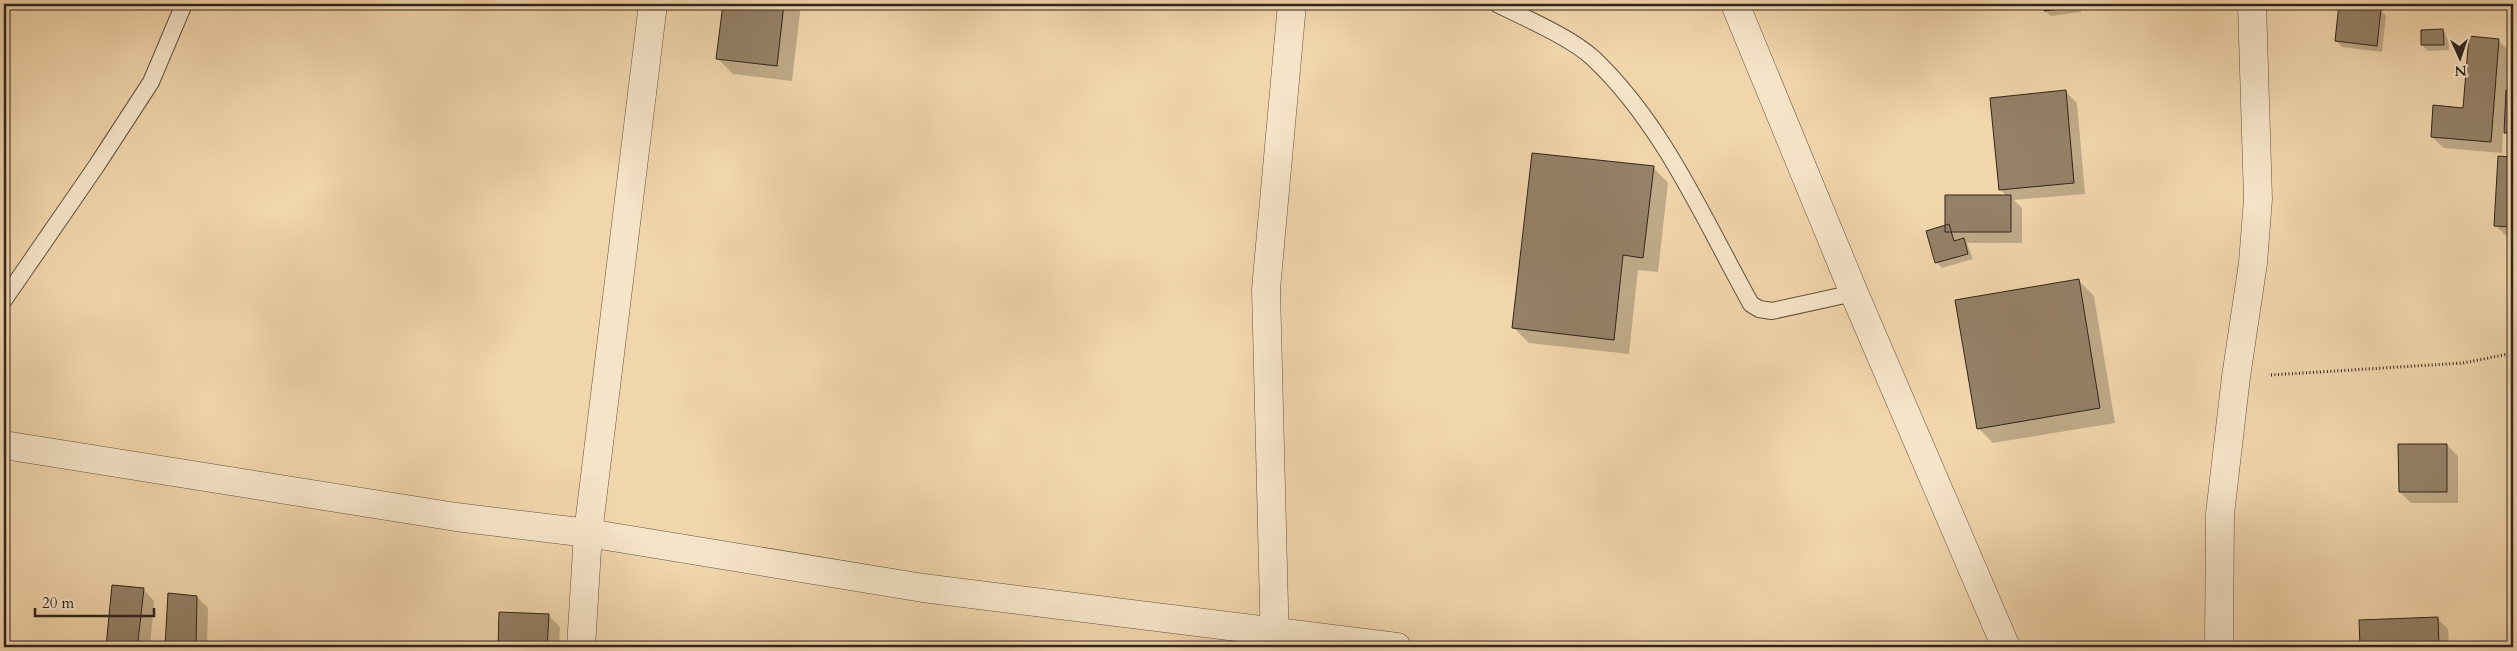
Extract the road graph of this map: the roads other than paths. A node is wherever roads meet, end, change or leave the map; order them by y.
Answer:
1 (184, 4) edge
2 (654, 4) edge
3 (1292, 4) edge
4 (1497, 4) edge
5 (1735, 4) edge
6 (2252, 4) edge
7 (1854, 293) junction
8 (4, 300) edge
9 (4, 445) edge
10 (588, 533) junction
11 (1274, 639) edge
12 (581, 647) edge
13 (1398, 647) edge
14 (2006, 647) edge
15 (2219, 647) edge

1 - 8 lane
2 - 10 street
3 - 11 street
4 - 7 lane
5 - 7 street
6 - 15 street
7 - 14 street
9 - 10 street
10 - 11 street
10 - 12 street
11 - 13 street

